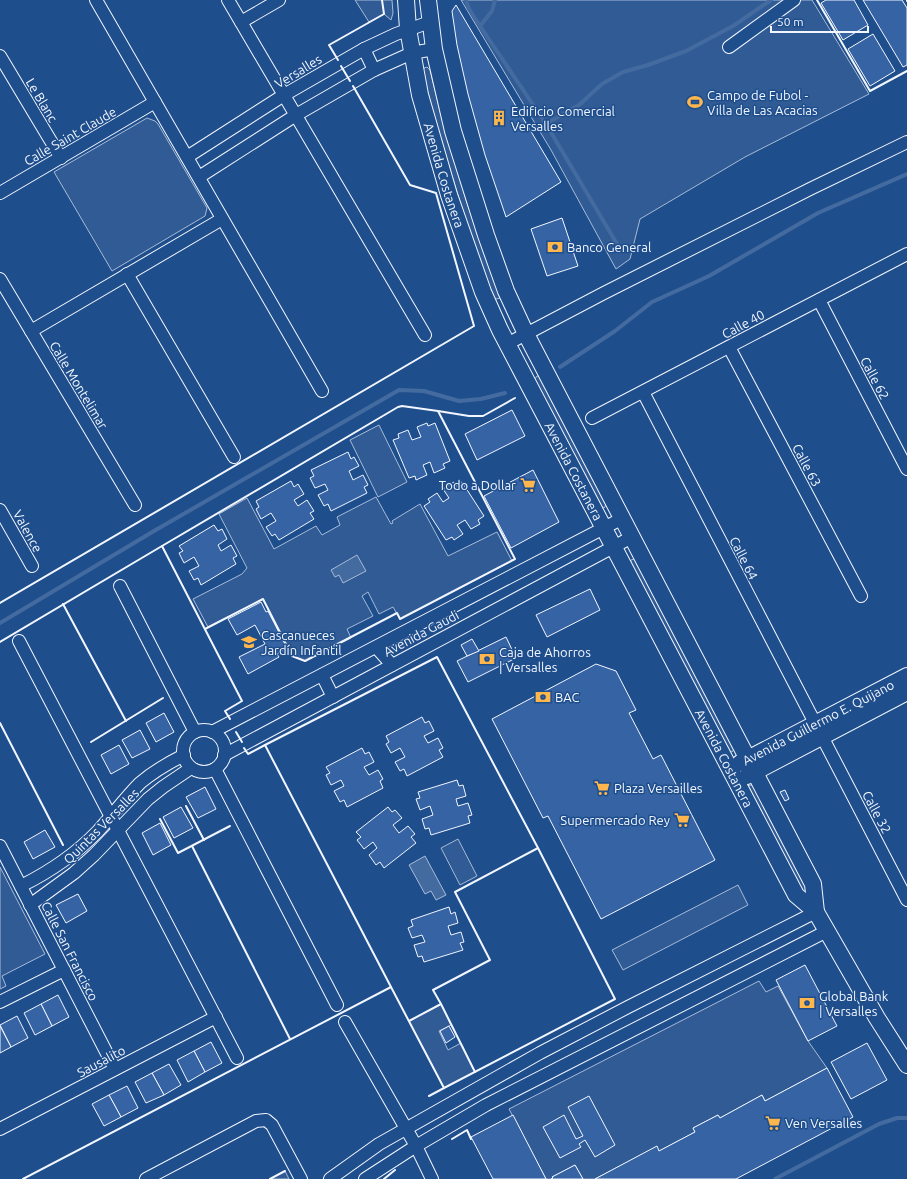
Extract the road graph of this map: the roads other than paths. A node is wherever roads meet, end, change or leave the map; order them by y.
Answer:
1 (96, 0) edge
2 (228, 0) edge
3 (279, 0) edge
4 (406, 0) edge
5 (428, 0) edge
6 (794, 0) edge
7 (242, 22) junction
8 (430, 22) junction
9 (408, 29) junction
10 (729, 47) dead end
11 (364, 49) junction
12 (434, 49) junction
13 (412, 53) junction
14 (0, 56) edge
15 (374, 70) junction
16 (284, 95) junction
17 (155, 102) junction
18 (296, 115) junction
19 (907, 142) edge
20 (187, 157) junction
21 (61, 158) junction
22 (198, 177) junction
23 (0, 193) edge
24 (222, 219) junction
25 (907, 254) edge
26 (127, 274) junction
27 (0, 281) edge
28 (819, 300) junction
29 (31, 331) junction
30 (526, 334) junction
31 (425, 335) dead end
32 (507, 344) junction
33 (729, 347) junction
34 (322, 392) dead end
35 (643, 392) junction
36 (592, 418) dead end
37 (234, 457) dead end
38 (907, 469) edge
39 (134, 505) dead end
40 (0, 510) edge
41 (623, 518) junction
42 (604, 528) junction
43 (632, 537) junction
44 (613, 547) junction
45 (32, 566) dead end
46 (120, 586) dead end
47 (861, 596) dead end
48 (19, 642) dead end
49 (376, 647) junction
50 (392, 665) junction
51 (322, 675) junction
52 (907, 676) edge
53 (907, 692) edge
54 (333, 697) junction
55 (818, 730) junction
56 (195, 732) junction
57 (216, 735) junction
58 (184, 755) junction
59 (224, 755) junction
60 (752, 765) junction
61 (191, 768) junction
62 (215, 769) junction
63 (733, 775) junction
64 (111, 817) junction
65 (118, 830) junction
66 (0, 846) edge
67 (21, 886) junction
68 (907, 900) edge
69 (30, 904) junction
70 (816, 912) junction
71 (827, 931) junction
72 (64, 970) junction
73 (0, 1002) edge
74 (337, 1005) dead end
75 (216, 1017) junction
76 (345, 1022) dead end
77 (540, 1053) junction
78 (237, 1058) dead end
79 (907, 1065) edge
80 (115, 1069) junction
81 (550, 1072) junction
82 (404, 1125) junction
83 (0, 1129) edge
84 (416, 1146) junction
85 (166, 1174) edge
86 (146, 1179) edge
87 (301, 1179) edge
88 (330, 1179) edge
89 (365, 1179) edge
90 (432, 1179) edge

1 - 17 street
2 - 7 street
3 - 7 street
4 - 9 street, Avenida Costanera
5 - 8 street, Avenida Costanera
6 - 10 street
7 - 16 street
8 - 9 street, Versalles
8 - 12 street, Avenida Costanera
9 - 11 street, Versalles
9 - 13 street, Avenida Costanera
11 - 15 street
11 - 16 street, Versalles
12 - 13 street
12 - 30 street, Avenida Costanera
13 - 15 street
13 - 32 street, Avenida Costanera
14 - 21 street, Le Blanc
15 - 18 street
16 - 18 street
16 - 20 street, Versalles
17 - 20 street
17 - 21 street, Calle Saint Claude
18 - 22 street
18 - 31 street
19 - 30 street
20 - 22 street
21 - 23 street, Calle Saint Claude
22 - 24 street
24 - 26 street
24 - 34 street
25 - 28 street, Calle 40
26 - 29 street
26 - 37 street
27 - 29 street, Calle Montelimar
28 - 33 street, Calle 40
28 - 38 street, Calle 62
29 - 39 street, Calle Montelimar
30 - 32 street
30 - 41 street, Avenida Costanera
32 - 42 street, Avenida Costanera
33 - 35 street, Calle 40
33 - 47 street, Calle 63
35 - 36 street, Calle 40
35 - 55 street, Calle 64
40 - 45 street, Valence
41 - 42 street, Avenida Gaudi
41 - 43 street, Avenida Costanera
42 - 44 street, Avenida Costanera
42 - 49 street, Avenida Gaudi
43 - 44 street, Avenida Gaudi
43 - 60 street, Avenida Costanera
44 - 50 street, Avenida Gaudi
44 - 63 street, Avenida Costanera
46 - 56 street
48 - 64 street
49 - 50 street
49 - 51 street, Avenida Gaudi
50 - 54 street, Avenida Gaudi
51 - 54 street
51 - 57 street, Avenida Gaudi
52 - 55 street, Avenida Guillermo E. Quijano
53 - 55 street, Avenida Guillermo E. Quijano
54 - 59 street, Avenida Gaudi
55 - 60 street, Avenida Guillermo E. Quijano
55 - 68 street, Calle 32
56 - 57 street
56 - 58 street
57 - 59 street
58 - 61 street
58 - 64 street, Quintas Versalles
59 - 62 street
60 - 63 street, Avenida Guillermo E. Quijano
60 - 70 street, Avenida Costanera
61 - 62 street
61 - 65 street, Quintas Versalles
62 - 74 street
63 - 70 street, Avenida Costanera
64 - 65 street
64 - 67 street, Quintas Versalles
65 - 69 street, Quintas Versalles
65 - 75 street
66 - 67 street, Calle San Francisco
67 - 69 street, Calle San Francisco
69 - 72 street, Calle San Francisco
70 - 71 street, Avenida Costanera
70 - 77 street
71 - 79 street, Avenida Costanera
71 - 81 street
72 - 73 street
72 - 80 street, Calle San Francisco
75 - 78 street
75 - 80 street, Sausalito
76 - 82 street
77 - 81 street
77 - 82 street
80 - 83 street, Sausalito
81 - 84 street
82 - 84 street
82 - 88 street
84 - 89 street
84 - 90 street
85 - 86 street
85 - 87 street

